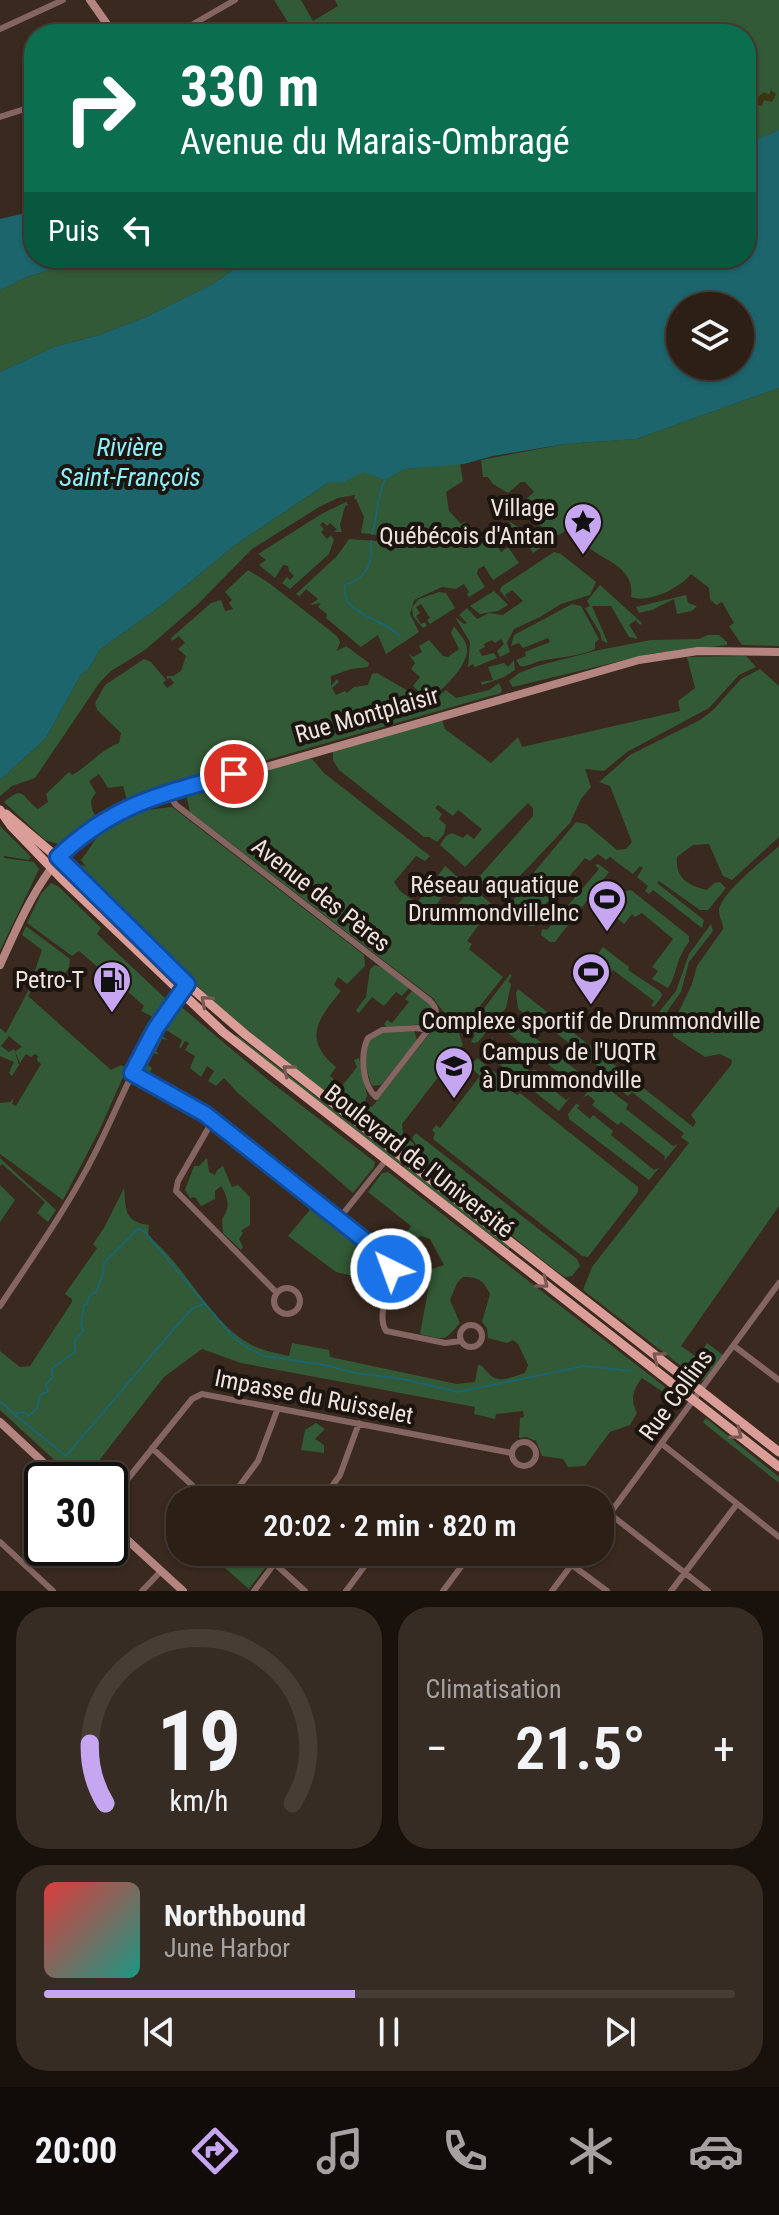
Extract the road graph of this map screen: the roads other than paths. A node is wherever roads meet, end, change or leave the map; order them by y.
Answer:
1 (63, 0) edge
2 (90, 0) edge
3 (235, 0) edge
4 (107, 24) edge
5 (193, 24) edge
6 (0, 29) edge
7 (24, 109) edge
8 (0, 117) edge
9 (779, 652) edge
10 (167, 793) junction
11 (0, 810) edge
12 (58, 857) junction
13 (51, 867) junction
14 (0, 965) edge
15 (187, 984) junction
16 (179, 993) junction
17 (428, 1030) junction
18 (132, 1073) junction
19 (213, 1120) junction
20 (386, 1160) junction
21 (338, 1220) junction
22 (779, 1283) edge
23 (571, 1289) junction
24 (277, 1293) junction
25 (564, 1299) junction
26 (0, 1306) edge
27 (461, 1341) dead end
28 (734, 1346) junction
29 (779, 1380) edge
30 (702, 1391) junction
31 (695, 1401) junction
32 (278, 1408) junction
33 (0, 1422) edge
34 (359, 1423) junction
35 (662, 1444) junction
36 (152, 1448) junction
37 (779, 1452) edge
38 (512, 1453) dead end
39 (43, 1462) edge
40 (779, 1467) edge
41 (128, 1478) edge
42 (193, 1486) edge
43 (239, 1486) edge
44 (332, 1486) edge
45 (737, 1504) junction
46 (614, 1509) edge
47 (614, 1517) edge
48 (779, 1537) edge
49 (128, 1541) edge
50 (0, 1542) edge
51 (272, 1566) edge
52 (277, 1566) edge
53 (365, 1566) edge
54 (462, 1566) edge
55 (571, 1566) edge
56 (573, 1566) edge
57 (161, 1571) junction
58 (685, 1573) junction
59 (53, 1591) edge
60 (142, 1591) edge
61 (183, 1591) edge
62 (254, 1591) edge
63 (305, 1591) edge
64 (346, 1591) edge
65 (443, 1591) edge
66 (552, 1591) edge
67 (607, 1591) edge
68 (671, 1591) edge
69 (708, 1591) edge

1 - 6 street
2 - 4 street
3 - 5 street
7 - 8 street
9 - 10 street, Rue Montplaisir
10 - 12 street, Rue Montplaisir
10 - 17 street, Avenue des Pères
11 - 12 main road, Boulevard de l'Université
11 - 13 main road, Boulevard de l'Université
12 - 13 street, Rue Montplaisir
12 - 15 main road, Boulevard de l'Université
13 - 14 street, Rue Montplaisir
13 - 16 main road, Boulevard de l'Université
15 - 16 street
23 -> 15 main road, Boulevard de l'Université
16 - 18 street
16 - 20 main road, Boulevard de l'Université
17 - 17 street
18 - 19 street
18 - 26 street
19 - 21 street
19 - 24 street
20 - 21 street
20 -> 25 main road, Boulevard de l'Université
21 - 27 street
22 - 28 street, Rue Collins
23 - 25 street
30 -> 23 main road, Boulevard de l'Université
24 - 24 street
25 - 31 main road, Boulevard de l'Université
28 - 29 street
28 - 30 street, Rue Collins
30 - 31 street, Rue Collins
30 - 37 main road, Boulevard de l'Université
31 - 35 street, Rue Collins
31 -> 40 main road, Boulevard de l'Université
32 - 34 street, Impasse du Ruisselet
32 - 36 street, Impasse du Ruisselet
32 - 43 street
33 - 39 street
34 - 38 street, Impasse du Ruisselet
34 - 44 street
35 - 45 street
35 - 46 street, Rue Collins
36 - 41 street, Impasse du Ruisselet
36 - 42 street
45 - 48 street
45 - 58 street
47 - 58 street
49 - 57 street
50 - 59 street
51 - 62 street
52 - 63 street
53 - 64 street
54 - 65 street
55 - 66 street
56 - 67 street
57 - 60 street
57 - 61 street
58 - 68 street
58 - 69 street

